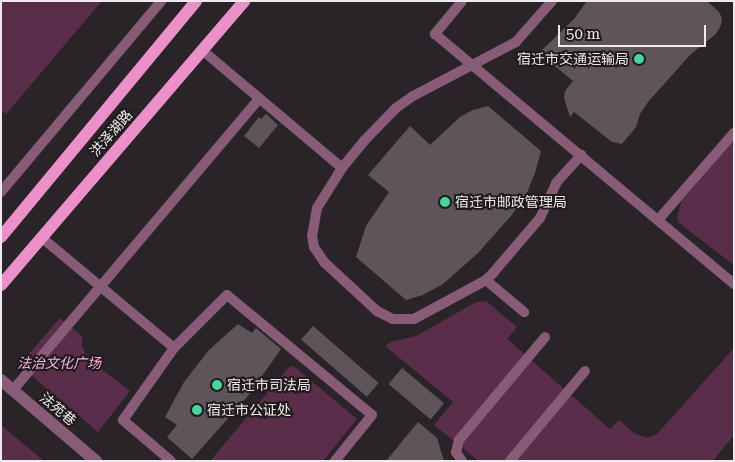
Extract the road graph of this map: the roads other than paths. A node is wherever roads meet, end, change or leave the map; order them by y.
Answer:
1 (161, 1) edge
2 (196, 1) edge
3 (244, 1) edge
4 (250, 1) edge
5 (462, 1) edge
6 (552, 1) edge
7 (202, 50) junction
8 (474, 65) junction
9 (260, 98) junction
10 (734, 133) edge
11 (581, 155) junction
12 (342, 168) junction
13 (1, 192) edge
14 (658, 220) junction
15 (1, 236) edge
16 (41, 237) junction
17 (486, 280) junction
18 (734, 284) edge
19 (1, 285) edge
20 (100, 287) junction
21 (524, 312) dead end
22 (545, 337) dead end
23 (174, 348) junction
24 (585, 370) dead end
25 (1, 380) edge
26 (13, 390) junction
27 (96, 461) edge
28 (171, 461) edge
29 (334, 461) edge
30 (462, 461) edge
31 (510, 461) edge

1 - 13 lane
2 - 15 main road, 洪泽湖路
3 - 7 main road, 洪泽湖路
4 - 7 main road
5 - 8 lane
6 - 8 lane
7 - 9 lane
7 - 16 main road, 洪泽湖路
8 - 11 lane
8 - 12 lane
9 - 12 lane
9 - 20 lane
10 - 14 lane
11 - 14 lane
11 - 17 lane
12 - 17 lane
14 - 18 lane
16 - 19 main road, 洪泽湖路
16 - 20 lane
17 - 21 lane
20 - 23 lane
20 - 26 lane
22 - 30 lane
23 - 28 lane
23 - 29 lane
24 - 31 lane
25 - 26 street, 法苑巷
26 - 27 street, 法苑巷

